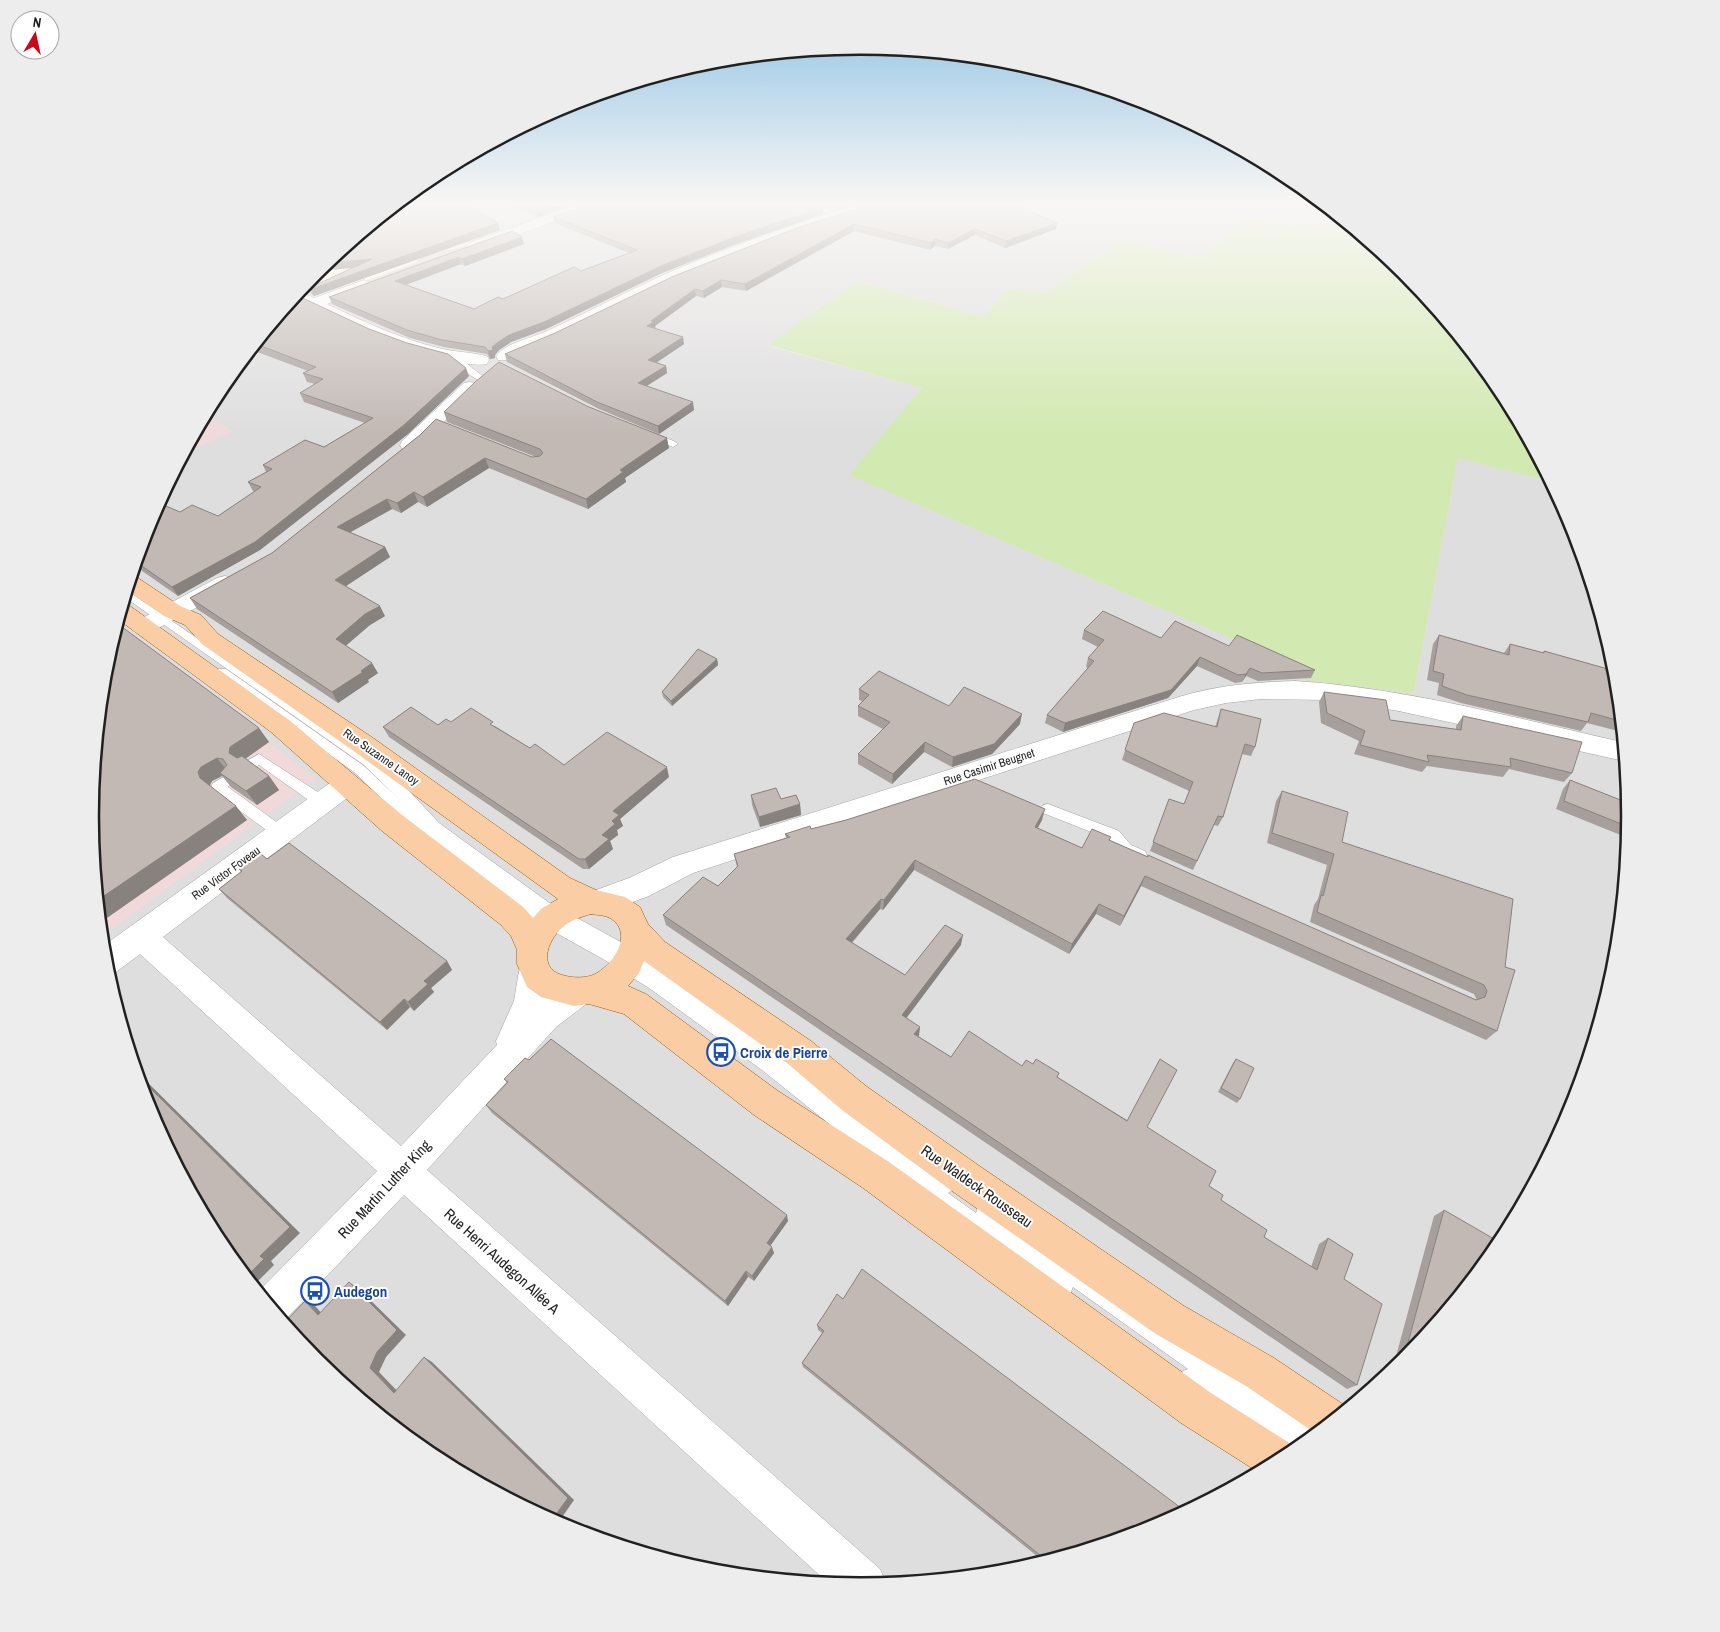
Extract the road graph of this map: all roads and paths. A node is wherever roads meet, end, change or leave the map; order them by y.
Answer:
1 (372, 282) edge
2 (660, 282) edge
3 (303, 298) edge
4 (314, 303) junction
5 (453, 357) junction
6 (502, 362) junction
7 (481, 378) junction
8 (638, 430) edge
9 (673, 444) dead end
10 (393, 458) edge
11 (240, 575) edge
12 (134, 588) edge
13 (131, 598) edge
14 (129, 606) edge
15 (127, 612) edge
16 (157, 620) junction
17 (1617, 751) edge
18 (248, 766) edge
19 (276, 771) junction
20 (229, 779) edge
21 (265, 779) edge
22 (289, 780) junction
23 (346, 785) junction
24 (277, 788) dead end
25 (322, 802) junction
26 (1048, 809) dead end
27 (281, 833) junction
28 (1153, 860) edge
29 (693, 863) junction
30 (594, 902) junction
31 (552, 917) junction
32 (141, 936) junction
33 (633, 945) junction
34 (113, 956) edge
35 (533, 960) junction
36 (584, 991) junction
37 (495, 1070) junction
38 (402, 1170) junction
39 (275, 1302) edge
40 (1327, 1417) edge
41 (1308, 1431) edge
42 (1293, 1442) edge
43 (1271, 1456) edge
44 (855, 1577) edge

1 - 4 street
2 - 6 street
3 - 4 street
4 - 5 street
5 - 6 street
5 - 7 lane
6 - 7 street
7 - 10 street
8 - 9 lane
11 - 16 street
12 - 16 main road
13 - 16 lane
14 - 16 lane
15 - 16 main road
16 - 23 main road
16 - 30 main road, Rue Suzanne Lanoy
16 - 31 lane
17 - 29 street, Rue Casimir Beugnet
18 - 19 lane
19 - 21 lane
19 - 22 lane
20 - 27 lane
22 - 24 lane
22 - 25 lane
23 - 25 street, Rue Victor Foveau
23 - 35 main road
25 - 27 street, Rue Victor Foveau
26 - 28 lane
27 - 32 street, Rue Victor Foveau
29 - 30 street, Rue Casimir Beugnet
29 - 33 street, Rue Casimir Beugnet
30 - 31 main road
30 - 33 main road, Rue Suzanne Lanoy
31 - 33 lane
31 - 35 main road
32 - 34 street, Rue Victor Foveau
32 - 38 street, Rue Henri Audegon Allée A
33 - 36 main road
33 - 40 main road, Rue Waldeck Rousseau
33 - 41 lane
33 - 42 lane
35 - 36 main road
35 - 37 street, Rue Martin Luther King
36 - 37 street, Rue Martin Luther King
36 - 43 main road
37 - 38 street, Rue Martin Luther King
38 - 39 street, Rue Martin Luther King
38 - 44 street, Rue Henri Audegon Allée A

